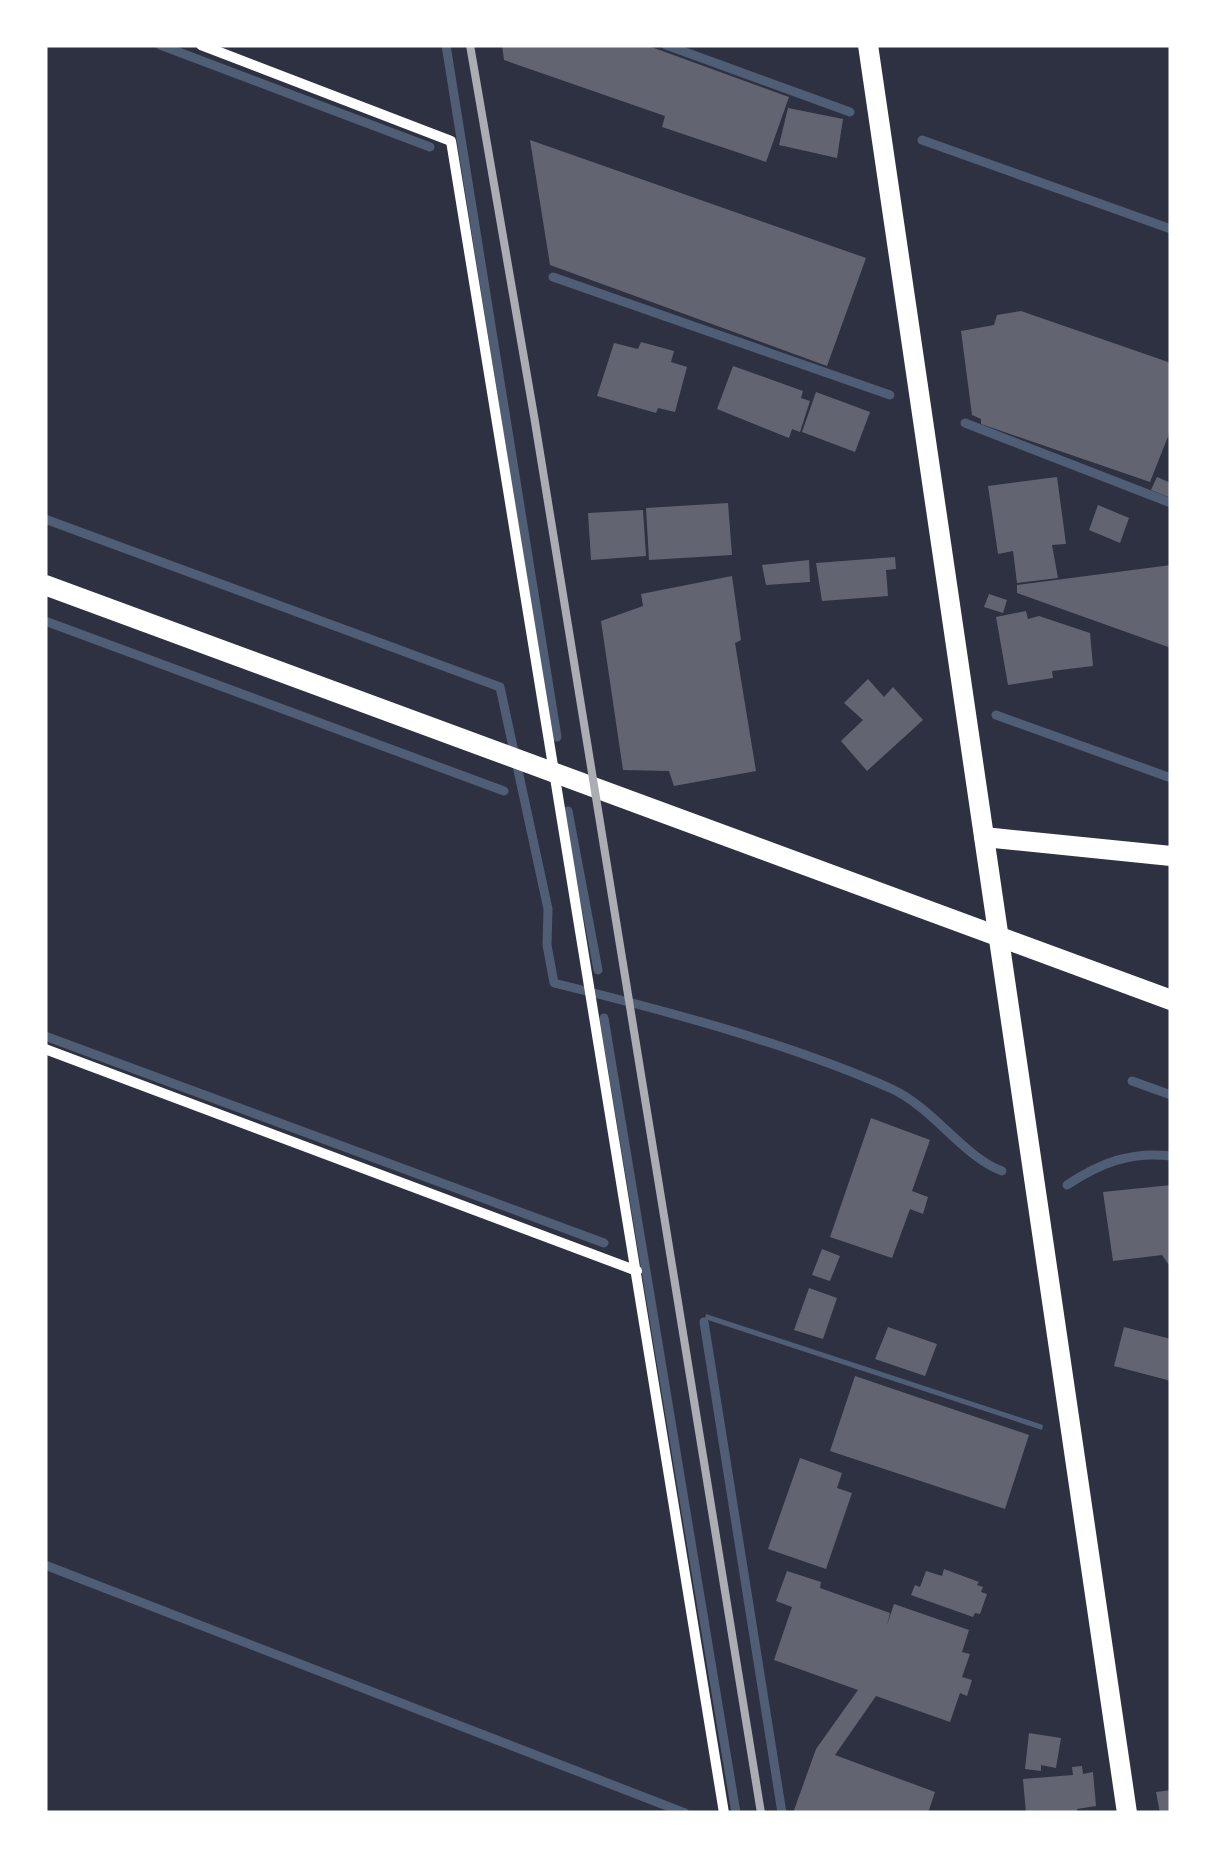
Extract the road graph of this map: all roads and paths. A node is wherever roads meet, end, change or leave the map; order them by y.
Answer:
1 (201, 45) edge
2 (868, 45) edge
3 (45, 585) edge
4 (984, 838) junction
5 (1171, 856) edge
6 (1171, 1000) edge
7 (45, 1050) edge
8 (638, 1271) junction
9 (724, 1813) edge
10 (1127, 1813) edge

1 - 8 street
2 - 4 main road
3 - 6 main road
4 - 5 main road
4 - 10 main road
7 - 8 street
8 - 9 street

